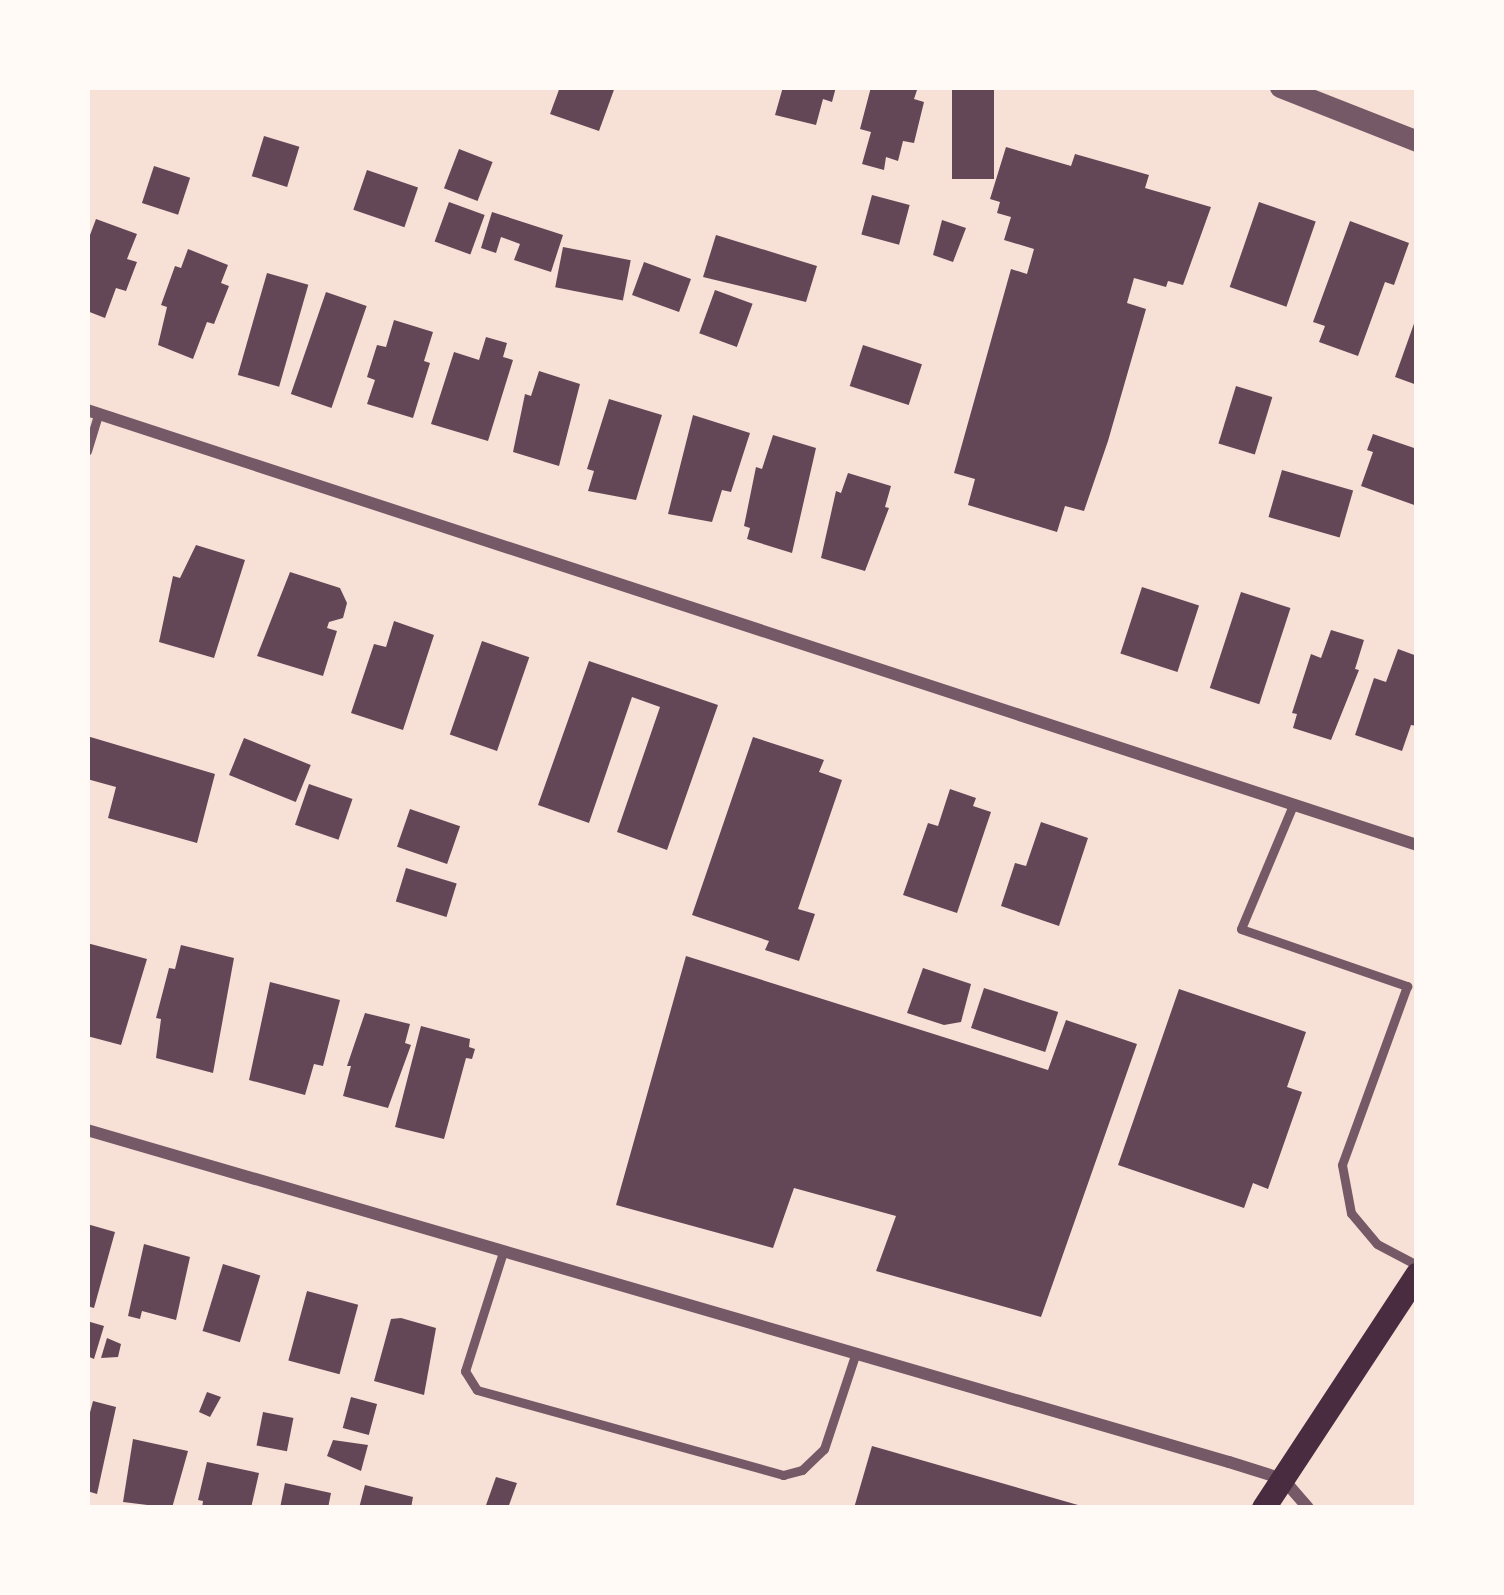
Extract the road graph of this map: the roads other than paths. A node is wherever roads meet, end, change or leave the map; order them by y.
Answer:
1 (1280, 87) edge
2 (1417, 141) edge
3 (93, 412) edge
4 (87, 451) edge
5 (1294, 805) junction
6 (1417, 845) edge
7 (87, 1130) edge
8 (503, 1252) junction
9 (1417, 1265) edge
10 (1417, 1276) edge
11 (855, 1354) junction
12 (1283, 1480) junction
13 (1264, 1508) edge
14 (1308, 1508) edge

1 - 2 street
3 - 4 lane
3 - 5 street
5 - 6 street
5 - 9 lane
7 - 8 street
8 - 11 street
8 - 11 lane
10 - 12 main road
11 - 12 street
12 - 13 main road
12 - 14 street

